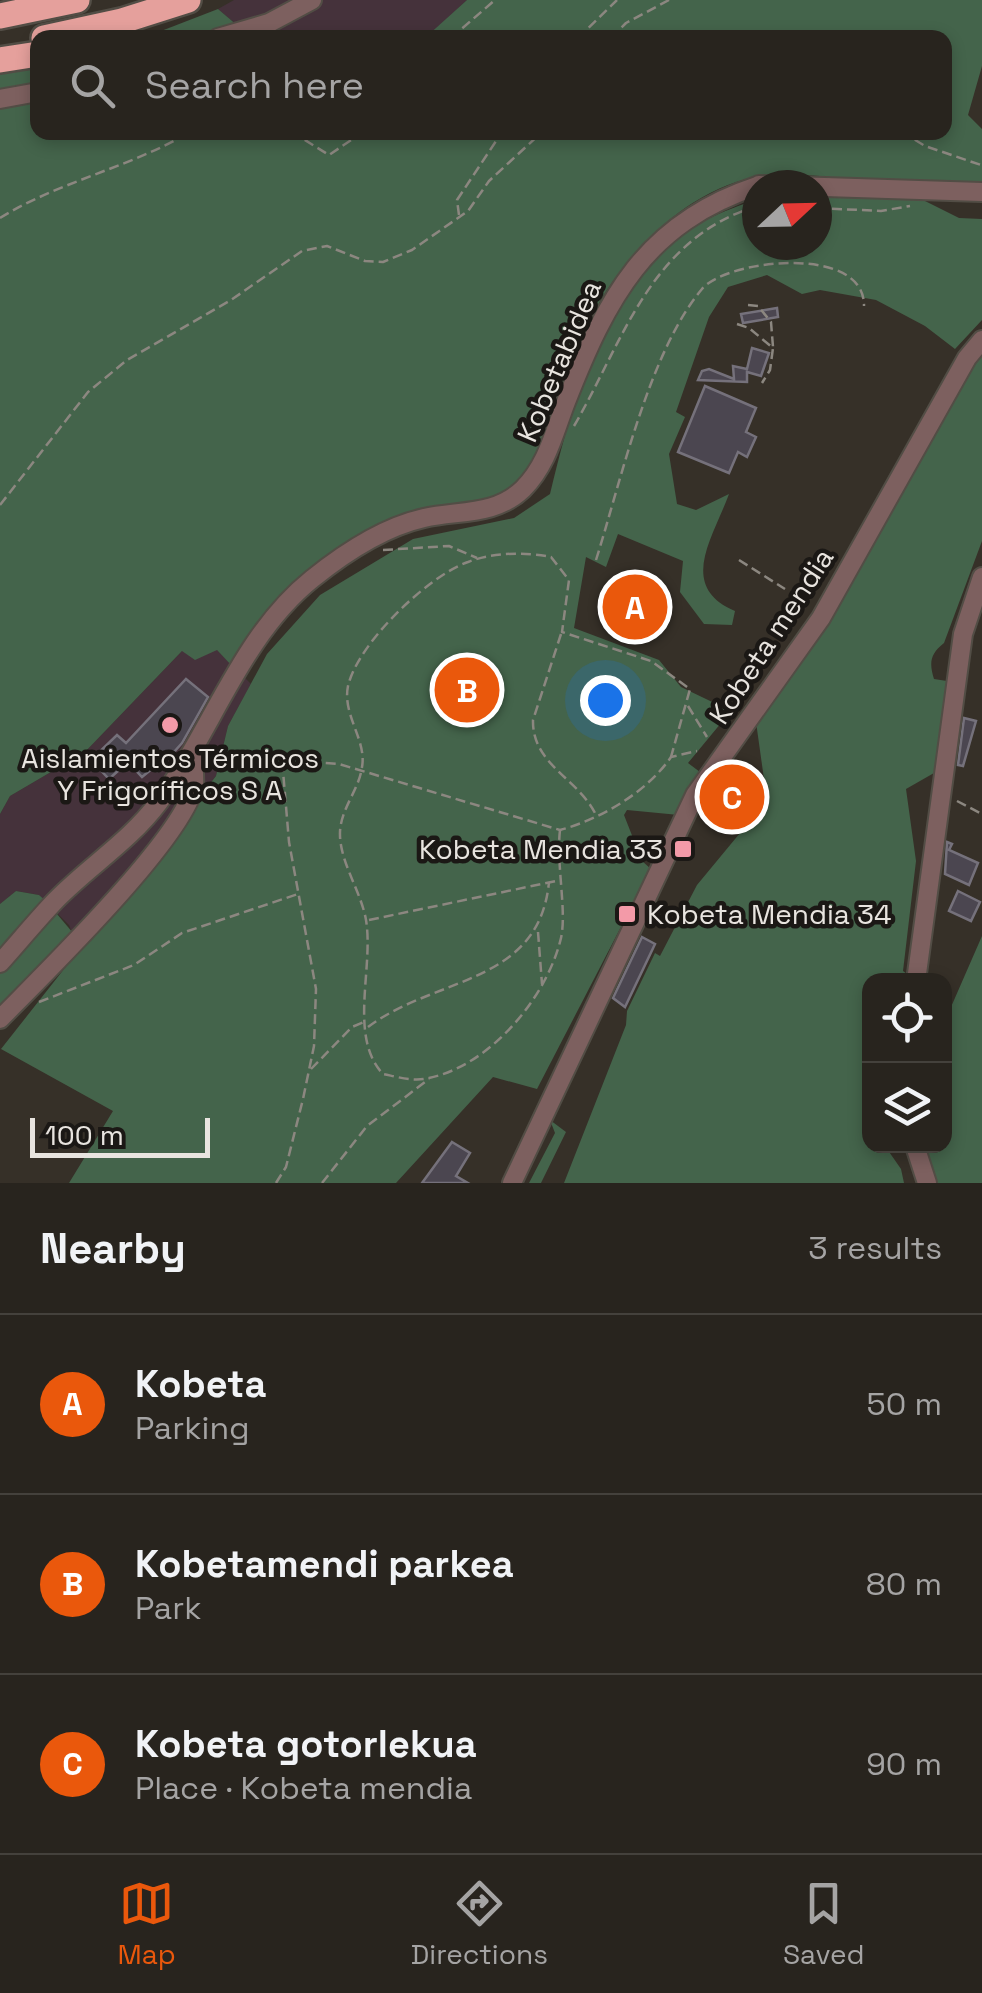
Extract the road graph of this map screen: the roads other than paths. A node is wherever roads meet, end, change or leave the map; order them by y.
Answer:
1 (77, 0) edge
2 (191, 0) edge
3 (312, 0) edge
4 (0, 16) edge
5 (79, 30) edge
6 (134, 30) edge
7 (245, 30) edge
8 (30, 40) edge
9 (0, 45) edge
10 (30, 55) edge
11 (0, 60) edge
12 (30, 94) edge
13 (0, 100) edge
14 (832, 187) edge
15 (742, 191) edge
16 (982, 192) edge
17 (982, 340) edge
18 (982, 577) edge
19 (193, 755) junction
20 (0, 963) edge
21 (917, 973) edge
22 (4, 1016) edge
23 (917, 1153) edge
24 (512, 1183) edge
25 (927, 1183) edge

1 - 4 highway
2 - 5 highway
2 - 6 highway
3 - 7 street
8 - 9 highway
10 - 11 highway
12 - 13 street
14 - 16 street, Kobetabidea
15 - 19 street, Kobetabidea
17 - 24 street, Kobeta mendia
18 - 21 street
19 - 20 street, Kobetabidea
19 - 22 street
23 - 25 street

